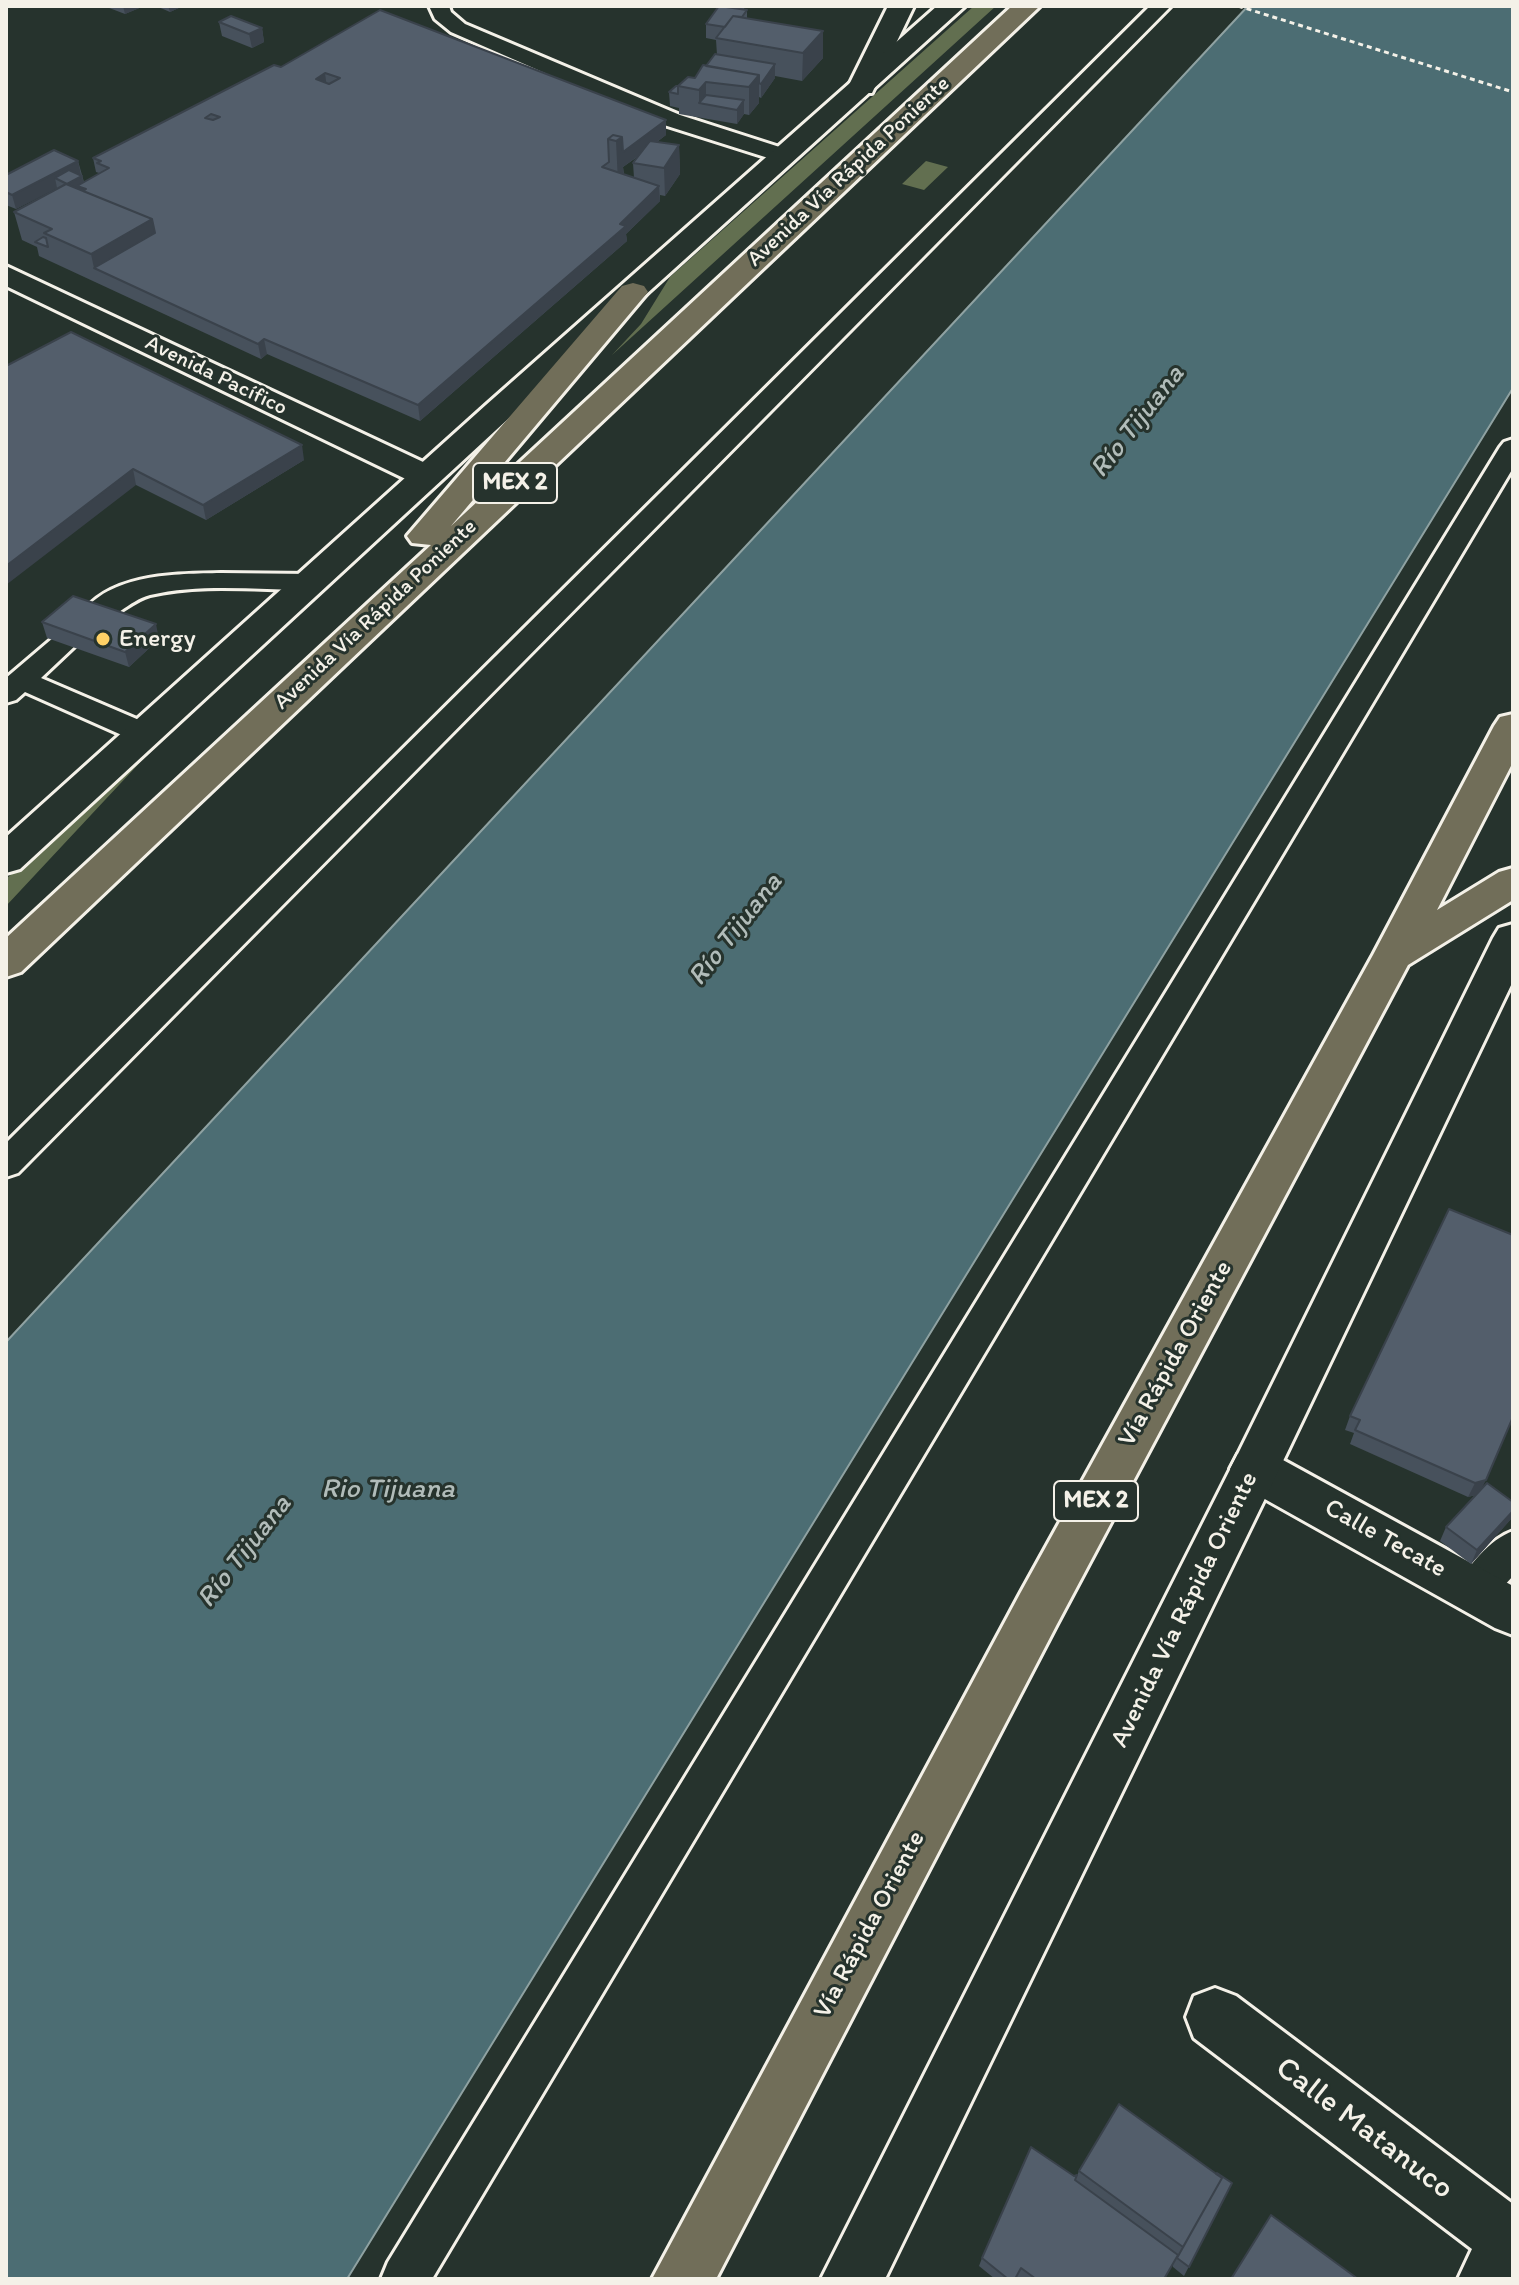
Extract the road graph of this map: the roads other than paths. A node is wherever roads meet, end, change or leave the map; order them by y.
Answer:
1 (439, 6) edge
2 (901, 6) edge
3 (952, 6) edge
4 (1027, 6) edge
5 (1161, 6) edge
6 (862, 87) junction
7 (784, 156) junction
8 (6, 275) edge
9 (633, 292) junction
10 (1513, 447) edge
11 (426, 476) junction
12 (310, 582) junction
13 (94, 616) edge
14 (63, 644) edge
15 (14, 687) edge
16 (273, 712) junction
17 (1513, 726) edge
18 (143, 733) junction
19 (9, 852) edge
20 (1513, 882) edge
21 (64, 908) junction
22 (1513, 938) edge
23 (6, 952) edge
24 (1393, 955) junction
25 (6, 962) edge
26 (6, 1164) edge
27 (1255, 1469) junction
28 (1513, 1548) edge
29 (1494, 1600) edge
30 (1215, 2017) dead end
31 (1504, 2254) edge
32 (405, 2279) edge
33 (683, 2279) edge
34 (852, 2279) edge

1 - 7 lane
2 - 6 main road
3 - 6 main road, Avenida Vía Rápida Poniente
4 - 16 highway, Avenida Vía Rápida Poniente / MEX 2
5 - 26 lane
6 - 7 main road, Avenida Vía Rápida Poniente
7 - 9 main road, Avenida Vía Rápida Poniente
8 - 11 main road, Avenida Pacífico
9 - 11 main road, Avenida Vía Rápida Poniente
9 - 16 highway
10 - 32 lane
11 - 12 main road, Avenida Vía Rápida Poniente
12 - 13 lane
12 - 18 main road, Avenida Vía Rápida Poniente
14 - 15 lane
15 - 18 lane
16 - 21 highway, Avenida Vía Rápida Poniente / MEX 2
17 - 24 highway, Vía Rápida Oriente / MEX 2
18 - 19 main road, Avenida Vía Rápida Poniente
20 - 24 highway
21 - 23 highway
21 - 25 highway, Avenida Vía Rápida Poniente / MEX 2
22 - 27 main road, Avenida Vía Rápida Oriente
24 - 33 highway, Vía Rápida Oriente / MEX 2
27 - 29 main road, Calle Tecate
27 - 34 main road, Avenida Vía Rápida Oriente
28 - 29 lane
30 - 31 main road, Calle Matanuco

